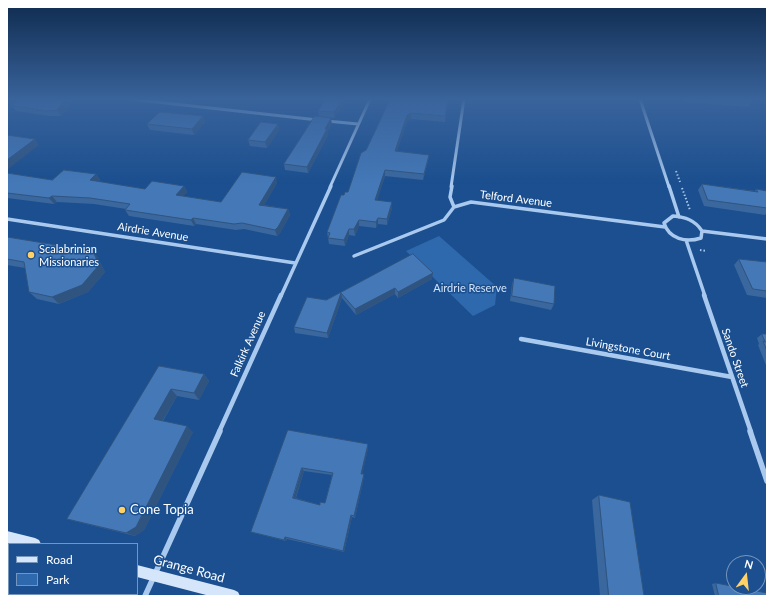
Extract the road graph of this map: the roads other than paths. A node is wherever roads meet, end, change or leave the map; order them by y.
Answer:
1 (357, 127) edge
2 (460, 127) edge
3 (649, 127) edge
4 (454, 207) junction
5 (679, 217) junction
6 (7, 219) edge
7 (665, 227) junction
8 (702, 231) junction
9 (767, 239) edge
10 (686, 240) junction
11 (354, 256) dead end
12 (295, 263) junction
13 (521, 339) dead end
14 (732, 377) junction
15 (767, 481) edge
16 (7, 537) edge
17 (31, 543) edge
18 (138, 571) edge
19 (155, 575) junction
20 (145, 596) edge
21 (234, 596) edge

1 - 12 street, Falkirk Avenue
2 - 4 street
3 - 5 street
4 - 7 street, Telford Avenue
4 - 11 street
5 - 7 street
5 - 8 street
6 - 12 street, Airdrie Avenue
7 - 10 street
8 - 9 street
8 - 10 street
10 - 14 street, Sando Street
12 - 19 street, Falkirk Avenue
13 - 14 street, Livingstone Court
14 - 15 street, Sando Street
16 - 17 main road
18 - 19 main road, Grange Road
19 - 20 street, Falkirk Avenue
19 - 21 main road, Grange Road

